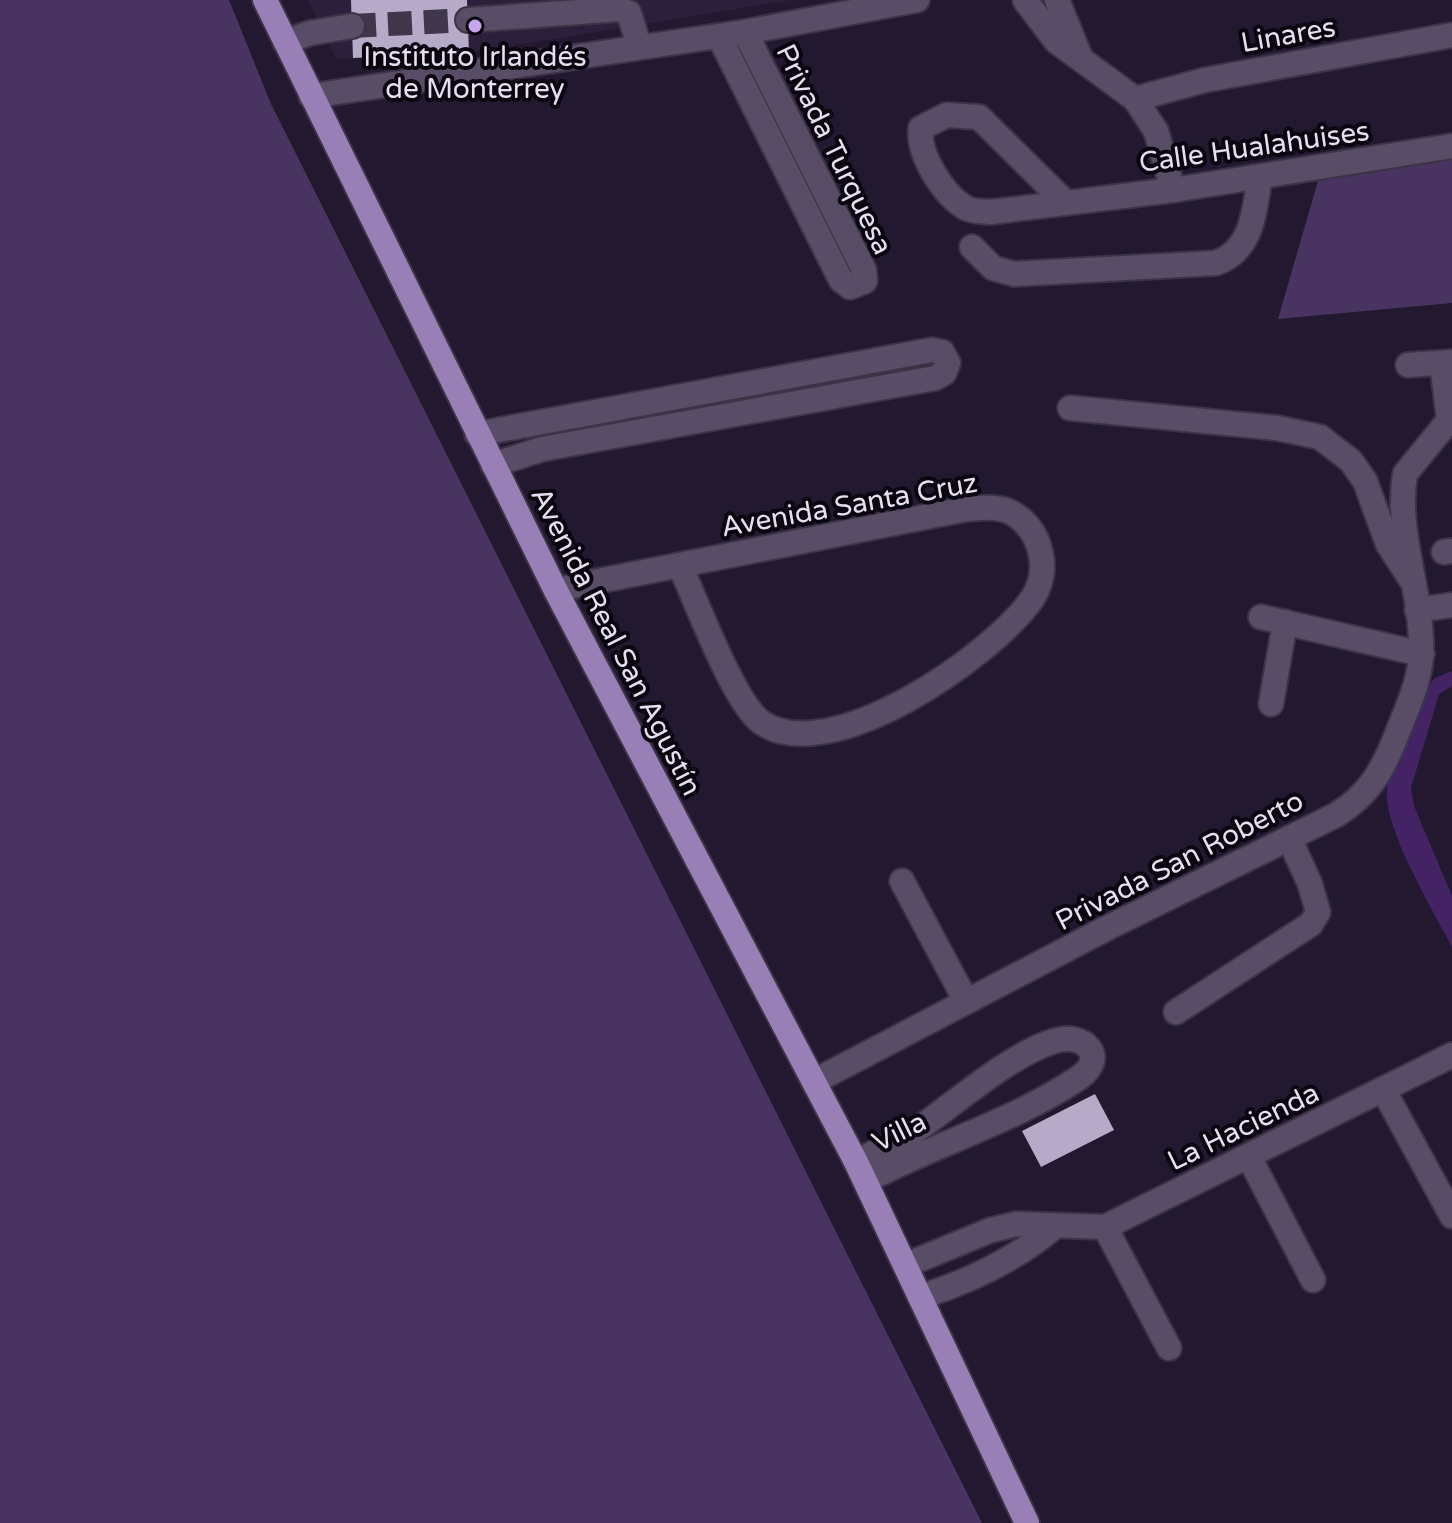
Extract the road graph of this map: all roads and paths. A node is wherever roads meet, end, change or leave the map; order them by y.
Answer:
1 (265, 0) edge
2 (917, 0) edge
3 (1025, 0) edge
4 (1057, 0) edge
5 (820, 9) edge
6 (468, 20) tunnel mouth
7 (352, 26) tunnel mouth
8 (745, 32) junction
9 (1452, 35) edge
10 (719, 36) junction
11 (285, 42) junction
12 (639, 46) junction
13 (1079, 54) junction
14 (311, 96) junction
15 (1135, 99) junction
16 (1452, 146) edge
17 (812, 165) junction
18 (789, 175) junction
19 (1260, 177) junction
20 (1173, 190) junction
21 (1064, 201) junction
22 (972, 247) dead end
23 (1447, 363) edge
24 (1408, 365) dead end
25 (726, 402) junction
26 (1070, 408) dead end
27 (1450, 420) edge
28 (477, 434) junction
29 (493, 465) junction
30 (680, 566) junction
31 (1411, 580) junction
32 (556, 591) junction
33 (1452, 605) edge
34 (1417, 610) junction
35 (1261, 617) dead end
36 (1285, 622) junction
37 (1422, 654) junction
38 (1271, 704) dead end
39 (1289, 838) junction
40 (902, 881) dead end
41 (966, 1001) junction
42 (1176, 1012) dead end
43 (1452, 1055) edge
44 (815, 1081) junction
45 (1383, 1089) junction
46 (945, 1110) junction
47 (960, 1136) junction
48 (897, 1152) junction
49 (1249, 1157) junction
50 (861, 1171) junction
51 (1452, 1216) edge
52 (1054, 1227) junction
53 (1105, 1227) junction
54 (906, 1265) junction
55 (1313, 1280) dead end
56 (922, 1301) junction
57 (1169, 1348) dead end
58 (1027, 1523) edge
59 (1041, 1523) edge

1 - 11 main road, Avenida Real San Agustín
2 - 5 street
3 - 13 street
4 - 13 street
5 - 8 street
6 - 12 street
7 - 11 street
8 - 10 street
8 - 17 street, Privada Turquesa
9 - 15 street, Linares
10 - 12 street
10 - 18 street, Privada Turquesa
11 - 14 main road, Avenida Real San Agustín
12 - 14 street
13 - 15 street
14 - 28 main road, Avenida Real San Agustín
15 - 20 street
16 - 19 street, Calle Hualahuises
17 - 18 street
17 - 18 street, Privada Turquesa
19 - 20 street, Calle Hualahuises
19 - 22 street
20 - 21 street, Calle Hualahuises
21 - 21 street, Calle Hualahuises
23 - 24 street
23 - 27 street
25 - 25 street
25 - 28 street
25 - 29 street
26 - 31 street, Privada San Roberto
27 - 31 street, Privada San Roberto
28 - 29 main road, Avenida Real San Agustín
29 - 32 main road, Avenida Real San Agustín
30 - 30 street, Avenida Santa Cruz
30 - 32 street, Avenida Santa Cruz
31 - 34 street, Privada San Roberto
32 - 44 main road, Avenida Real San Agustín
33 - 34 street
34 - 37 street, Privada San Roberto
35 - 36 street
36 - 37 street
36 - 38 street
37 - 39 street, Privada San Roberto
39 - 41 street, Privada San Roberto
39 - 42 street
40 - 41 street
41 - 44 street, Privada San Roberto
43 - 45 street, La Hacienda
44 - 50 main road, Avenida Real San Agustín
45 - 49 street, La Hacienda
45 - 51 street
46 - 47 street
46 - 47 street, Villa
46 - 48 street, Villa
47 - 48 street, Villa
48 - 50 street, Villa
49 - 53 street, La Hacienda
49 - 55 street
50 - 54 main road, Avenida Real San Agustín
52 - 53 street, La Hacienda
52 - 54 street, La Hacienda
52 - 56 street
53 - 57 street
54 - 56 main road, Avenida Real San Agustín
56 - 58 main road, Avenida Real San Agustín
56 - 59 main road, Avenida Real San Agustín

